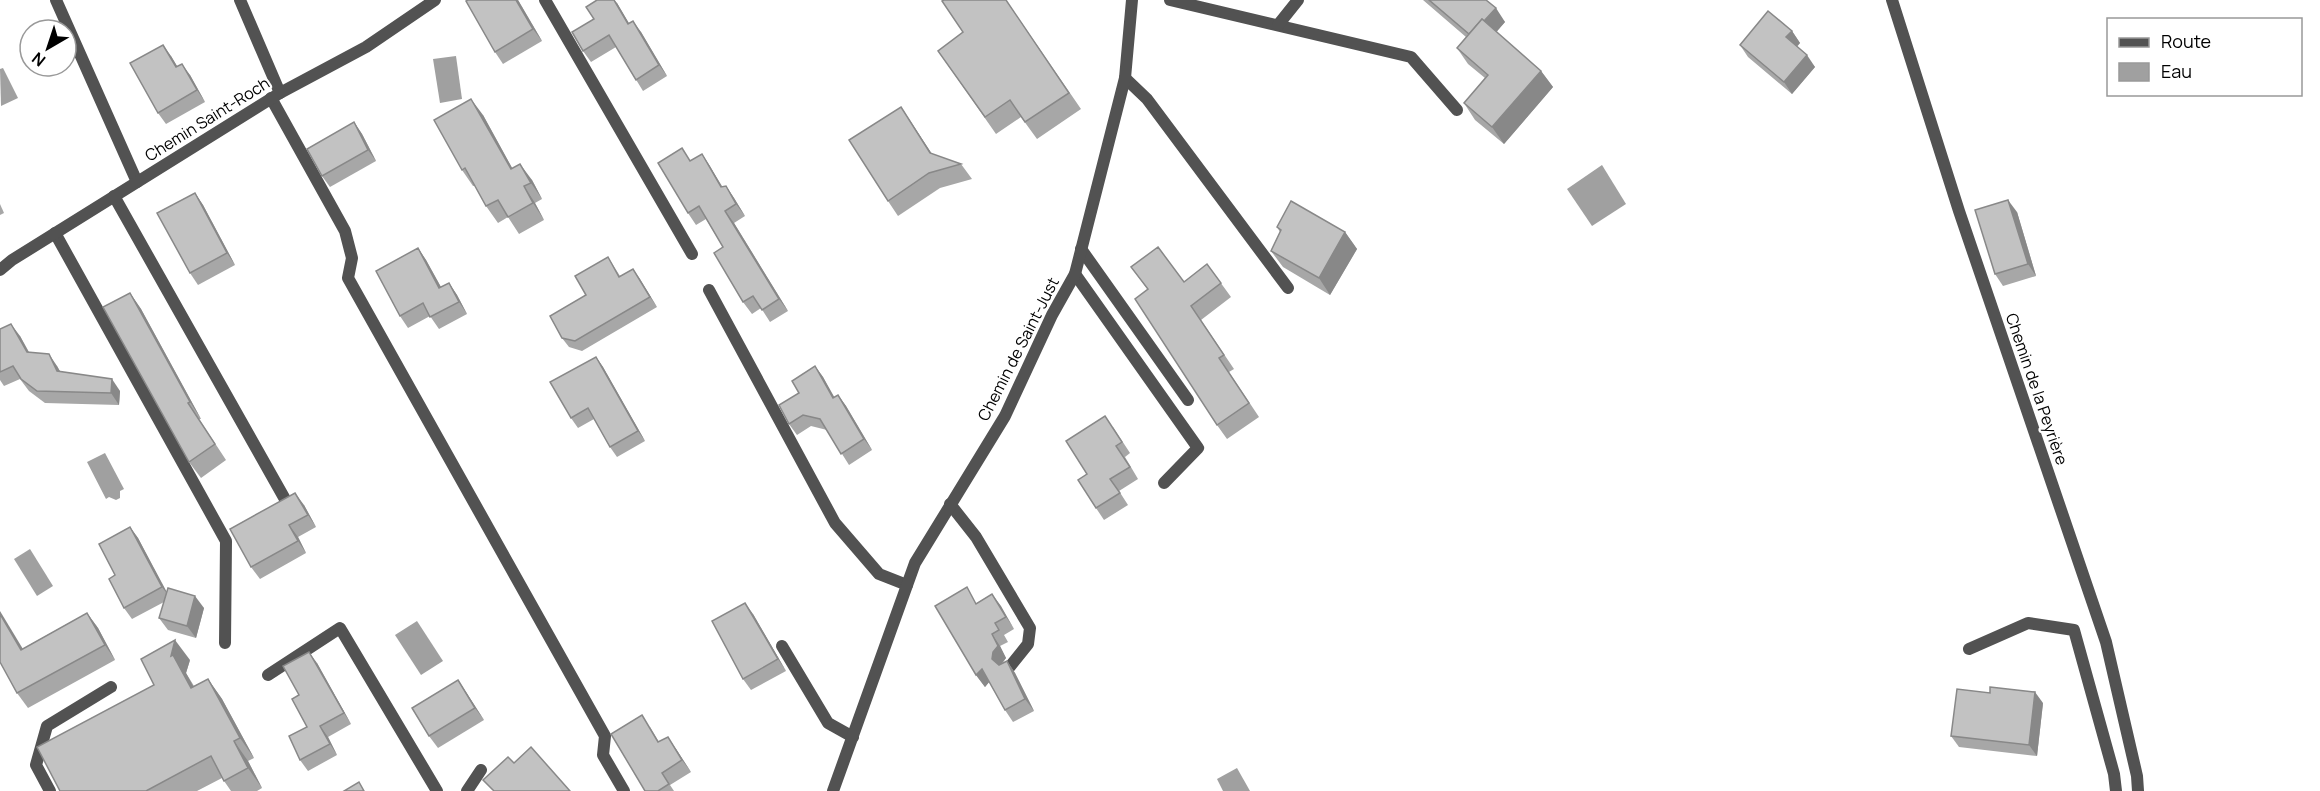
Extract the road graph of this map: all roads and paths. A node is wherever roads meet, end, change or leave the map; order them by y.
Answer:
1 (56, 0) edge
2 (240, 0) edge
3 (435, 0) edge
4 (545, 0) edge
5 (1132, 0) edge
6 (1170, 0) edge
7 (1298, 0) edge
8 (1892, 0) edge
9 (1278, 25) junction
10 (1125, 78) junction
11 (275, 96) junction
12 (1457, 110) dead end
13 (137, 182) junction
14 (114, 196) junction
15 (55, 233) junction
16 (1081, 249) junction
17 (692, 255) dead end
18 (0, 270) edge
19 (1075, 274) junction
20 (1288, 288) dead end
21 (709, 290) dead end
22 (1188, 400) edge
23 (1164, 483) dead end
24 (286, 501) edge
25 (950, 504) junction
26 (907, 585) junction
27 (225, 643) dead end
28 (782, 646) dead end
29 (1969, 649) dead end
30 (1008, 669) edge
31 (268, 675) dead end
32 (111, 687) dead end
33 (853, 737) junction
34 (481, 770) dead end
35 (50, 791) edge
36 (437, 791) edge
37 (467, 791) edge
38 (624, 791) edge
39 (833, 791) edge
40 (2116, 791) edge
41 (2138, 791) edge

1 - 13 street
2 - 11 street
3 - 11 street, Chemin Saint-Roch
4 - 17 street
5 - 10 street, Chemin de Saint-Just
6 - 9 street
7 - 9 street
8 - 41 street, Chemin de la Peyrière
9 - 12 street
10 - 16 street, Chemin de Saint-Just
10 - 20 street
11 - 13 street, Chemin Saint-Roch
11 - 38 street
13 - 14 street, Chemin Saint-Roch
14 - 15 street, Chemin Saint-Roch
14 - 24 street
15 - 18 street, Chemin Saint-Roch
15 - 27 street
16 - 19 street, Chemin de Saint-Just
16 - 22 street
19 - 23 street
19 - 25 street, Chemin de Saint-Just
21 - 26 street
25 - 26 street, Chemin de Saint-Just
25 - 30 street
26 - 33 street, Chemin de Saint-Just
28 - 33 street
29 - 40 street
31 - 36 street
32 - 35 street
33 - 39 street, Chemin de Saint-Just
34 - 37 street

